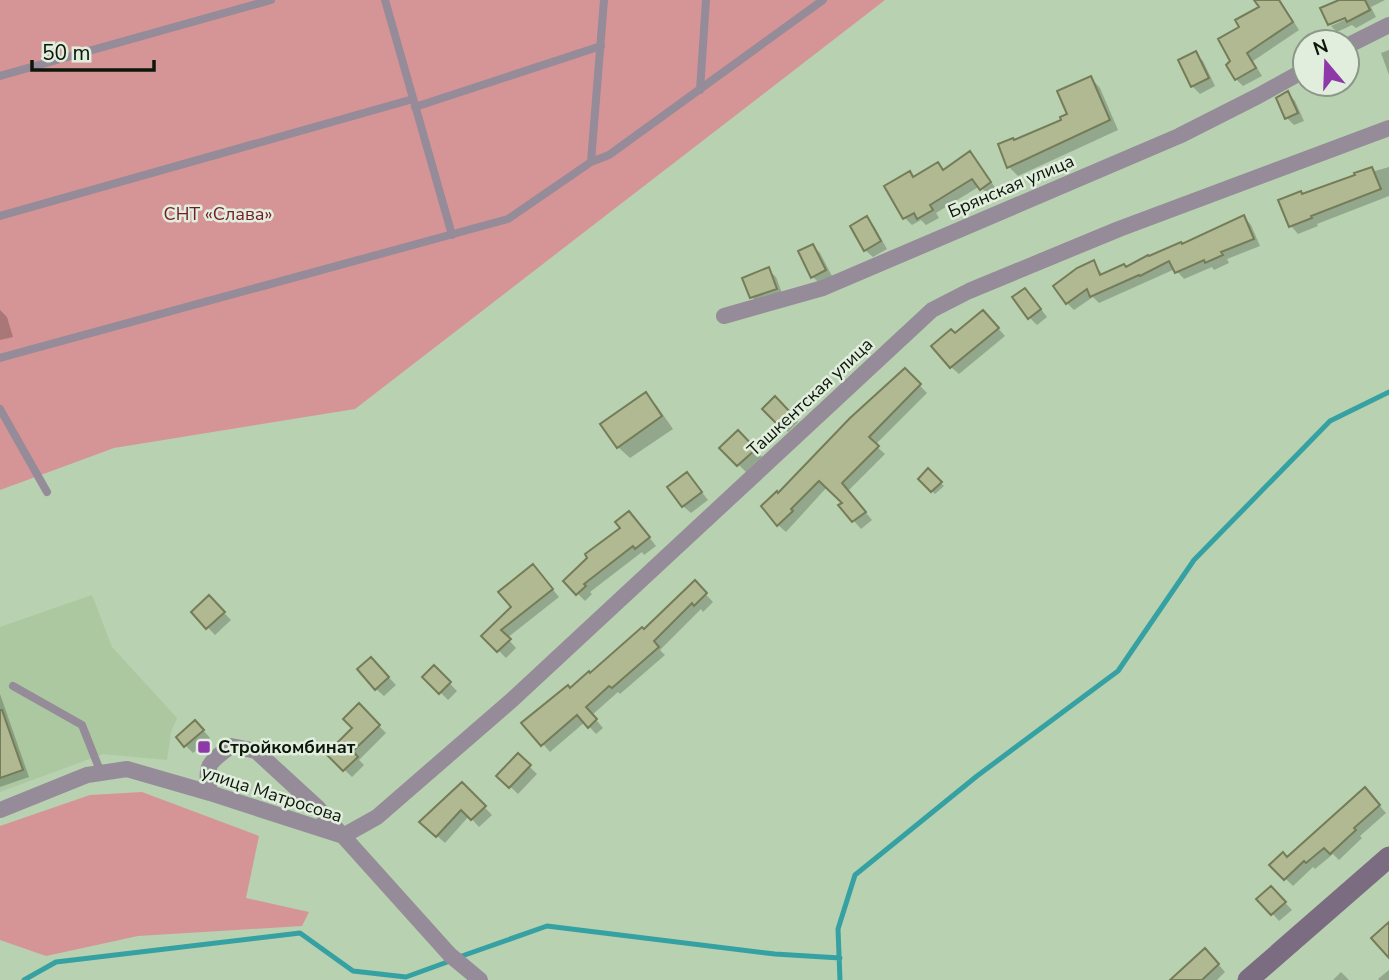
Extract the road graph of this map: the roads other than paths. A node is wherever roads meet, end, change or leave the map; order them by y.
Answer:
1 (271, 0) edge
2 (385, 0) edge
3 (604, 0) edge
4 (706, 0) edge
5 (823, 0) edge
6 (1389, 25) edge
7 (1361, 39) edge
8 (601, 46) junction
9 (0, 76) edge
10 (1291, 77) edge
11 (700, 90) junction
12 (414, 103) junction
13 (1389, 128) edge
14 (591, 162) junction
15 (0, 216) edge
16 (452, 235) junction
17 (724, 316) dead end
18 (0, 358) edge
19 (0, 409) edge
20 (47, 492) dead end
21 (13, 686) dead end
22 (101, 773) junction
23 (210, 793) junction
24 (0, 810) edge
25 (343, 836) junction
26 (1389, 858) edge
27 (480, 980) edge
28 (1248, 980) edge

1 - 9 lane
2 - 12 lane
3 - 8 lane
4 - 11 lane
5 - 11 lane
6 - 7 street
8 - 12 lane
8 - 14 lane
10 - 17 street, Брянская улица
11 - 14 lane
12 - 15 lane
12 - 16 lane
13 - 25 street, Ташкентская улица
14 - 16 lane
16 - 18 lane
19 - 20 lane
21 - 22 lane
22 - 23 street, улица Матросова
22 - 24 street, улица Матросова
23 - 25 street, улица Матросова
23 - 25 street
25 - 27 street, улица Матросова
26 - 28 street

